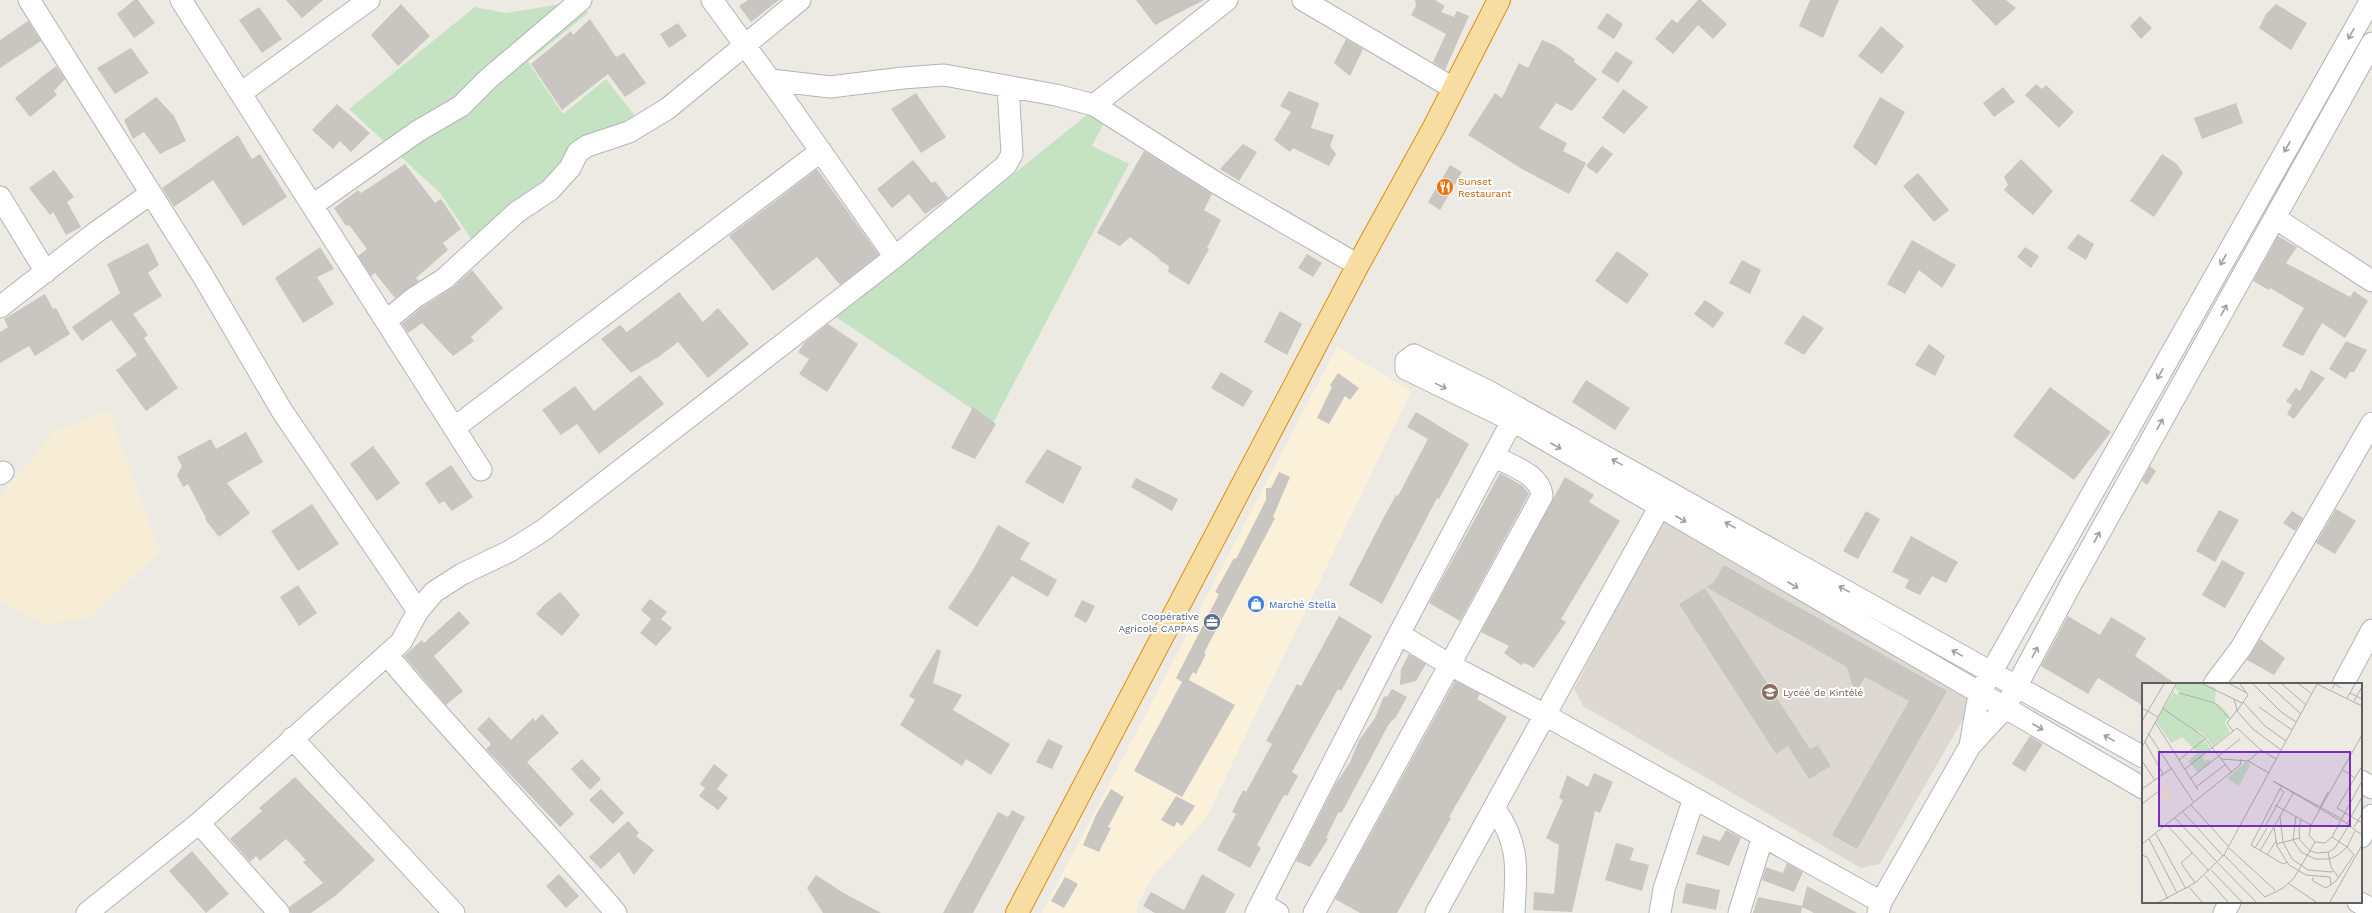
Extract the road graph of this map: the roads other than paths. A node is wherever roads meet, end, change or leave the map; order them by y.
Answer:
1 (29, 0) edge
2 (181, 0) edge
3 (369, 0) edge
4 (581, 0) edge
5 (712, 0) edge
6 (800, 0) edge
7 (1227, 0) edge
8 (1303, 0) edge
9 (1499, 0) edge
10 (2370, 0) edge
11 (2372, 43) edge
12 (745, 44) junction
13 (771, 80) junction
14 (1008, 86) junction
15 (1453, 88) junction
16 (241, 93) junction
17 (1094, 105) junction
18 (821, 151) junction
19 (150, 194) junction
20 (0, 196) edge
21 (313, 205) junction
22 (2275, 218) junction
23 (895, 257) junction
24 (1358, 265) junction
25 (46, 272) junction
26 (2372, 281) edge
27 (0, 307) edge
28 (386, 321) junction
29 (2372, 423) edge
30 (454, 428) junction
31 (1495, 457) junction
32 (481, 470) dead end
33 (1664, 498) junction
34 (418, 611) junction
35 (2372, 630) edge
36 (1399, 634) junction
37 (387, 655) junction
38 (1450, 665) junction
39 (1991, 672) junction
40 (2215, 683) edge
41 (2344, 683) edge
42 (2017, 686) junction
43 (1979, 694) junction
44 (2005, 708) junction
45 (1545, 715) junction
46 (292, 738) junction
47 (1970, 746) junction
48 (2142, 756) edge
49 (2362, 782) edge
50 (2142, 787) edge
51 (2372, 788) edge
52 (1694, 798) junction
53 (1495, 809) junction
54 (2372, 815) edge
55 (198, 823) junction
56 (2362, 835) edge
57 (1763, 836) junction
58 (2229, 903) edge
59 (2356, 903) edge
60 (2359, 903) edge
61 (1880, 908) edge
62 (2372, 909) edge
63 (97, 910) edge
64 (1265, 910) edge
65 (279, 913) edge
66 (454, 913) edge
67 (616, 913) edge
68 (1017, 913) edge
69 (1314, 913) edge
70 (1436, 913) edge
71 (1514, 913) edge
72 (1660, 913) edge
73 (1739, 913) edge
74 (2224, 913) edge
75 (2350, 913) edge

1 - 19 street
2 - 16 street
3 - 16 street
4 - 21 street
5 - 12 street
6 - 12 street
7 - 17 street
8 - 15 street
9 - 15 highway
10 -> 39 street
11 - 22 street
12 - 13 street
12 - 28 street
13 - 14 street
13 - 18 street
14 - 17 street
14 - 23 street
15 - 24 highway
16 - 21 street
17 - 24 street
18 - 23 street
18 - 30 street
19 - 25 street
19 - 34 street
20 - 25 street
21 - 28 street
22 - 26 street
42 -> 22 street
23 - 34 street
24 - 68 highway
25 - 27 street
28 - 30 street
29 - 40 street
30 - 32 street
31 - 33 street
31 - 36 street
31 - 38 street
39 -> 33 street
33 -> 43 street
33 - 45 street
34 - 37 street
35 - 41 street
36 - 38 street
36 - 64 street
37 - 46 street
37 - 67 street
38 - 45 street
38 - 69 street
39 - 42 street
39 - 43 street
42 - 44 street
48 -> 42 street
43 - 44 street
43 - 47 street
44 - 47 street
44 -> 50 street
45 - 52 street
45 - 53 street
46 - 55 street
46 - 66 street
47 - 61 street
49 - 51 street
52 - 57 street
52 - 72 street
53 - 70 street
53 - 71 street
54 - 56 street
55 - 63 street
55 - 65 street
57 - 61 street
57 - 73 street
58 - 74 street
59 - 75 street
60 - 62 street

